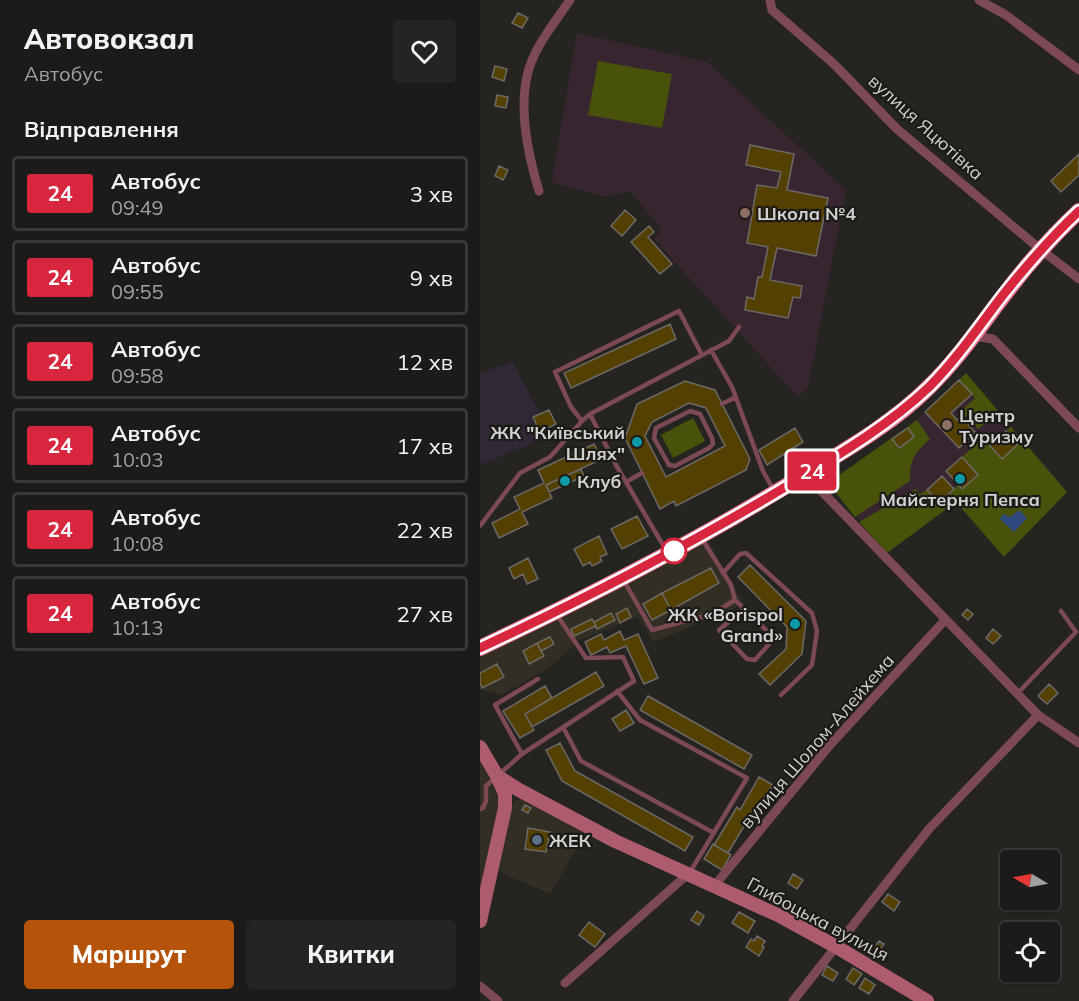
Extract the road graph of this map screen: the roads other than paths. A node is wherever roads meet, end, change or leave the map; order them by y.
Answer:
1 (570, 0) edge
2 (770, 0) edge
3 (979, 0) edge
4 (1079, 70) edge
5 (539, 191) dead end
6 (1079, 211) edge
7 (1040, 249) junction
8 (1079, 279) edge
9 (739, 327) dead end
10 (973, 336) junction
11 (711, 350) junction
12 (702, 355) junction
13 (736, 397) junction
14 (722, 404) dead end
15 (707, 411) dead end
16 (590, 414) junction
17 (700, 414) junction
18 (582, 420) junction
19 (1079, 428) edge
20 (665, 461) junction
21 (660, 464) dead end
22 (642, 473) dead end
23 (806, 475) junction
24 (626, 482) junction
25 (775, 493) junction
26 (480, 526) edge
27 (700, 536) junction
28 (668, 554) junction
29 (723, 573) junction
30 (623, 579) junction
31 (735, 600) junction
32 (744, 609) junction
33 (1061, 611) dead end
34 (555, 612) junction
35 (945, 620) junction
36 (480, 648) edge
37 (538, 679) dead end
38 (617, 691) junction
39 (1017, 694) junction
40 (781, 695) dead end
41 (1038, 716) junction
42 (563, 727) junction
43 (1079, 742) edge
44 (480, 747) edge
45 (522, 754) junction
46 (497, 776) junction
47 (480, 809) edge
48 (714, 833) junction
49 (688, 874) junction
50 (715, 885) junction
51 (480, 921) edge
52 (835, 946) junction
53 (565, 983) dead end
54 (480, 986) edge
55 (498, 1001) edge
56 (793, 1001) edge
57 (927, 1001) edge

1 - 5 street
2 - 7 street, вулиця Яцютівка
3 - 4 street
6 - 7 highway
7 - 8 street, вулиця Яцютівка
7 - 10 highway
9 - 11 lane
10 - 19 street
10 - 23 highway
11 - 12 lane
11 - 13 lane
12 - 16 lane
12 - 18 lane
13 - 14 lane
13 - 25 lane
15 - 17 lane
16 - 18 lane
16 - 24 lane
17 - 20 lane
17 - 20 lane
18 - 26 lane
20 - 21 lane
22 - 24 lane
23 - 25 highway
23 - 35 street
24 - 28 lane
25 - 27 highway
27 - 28 highway
27 - 29 lane
28 - 30 highway
29 - 31 lane
29 - 40 lane
30 - 31 lane
30 - 34 highway
31 - 32 lane
32 - 32 lane
33 - 39 lane
34 - 36 highway
34 - 38 lane
35 - 39 street
35 - 50 street, вулиця Шолом-Алейхема
37 - 45 lane
38 - 42 lane
38 - 48 lane
39 - 41 street
41 - 43 street
41 - 52 street
42 - 45 lane
42 - 48 lane
44 - 46 street, Глибоцька вулиця
45 - 46 lane
46 - 47 lane
46 - 49 street, Глибоцька вулиця
46 - 51 street
48 - 49 lane
49 - 50 street, Глибоцька вулиця
49 - 53 street
50 - 52 street, Глибоцька вулиця
52 - 56 street
52 - 57 street, Глибоцька вулиця
54 - 55 street

